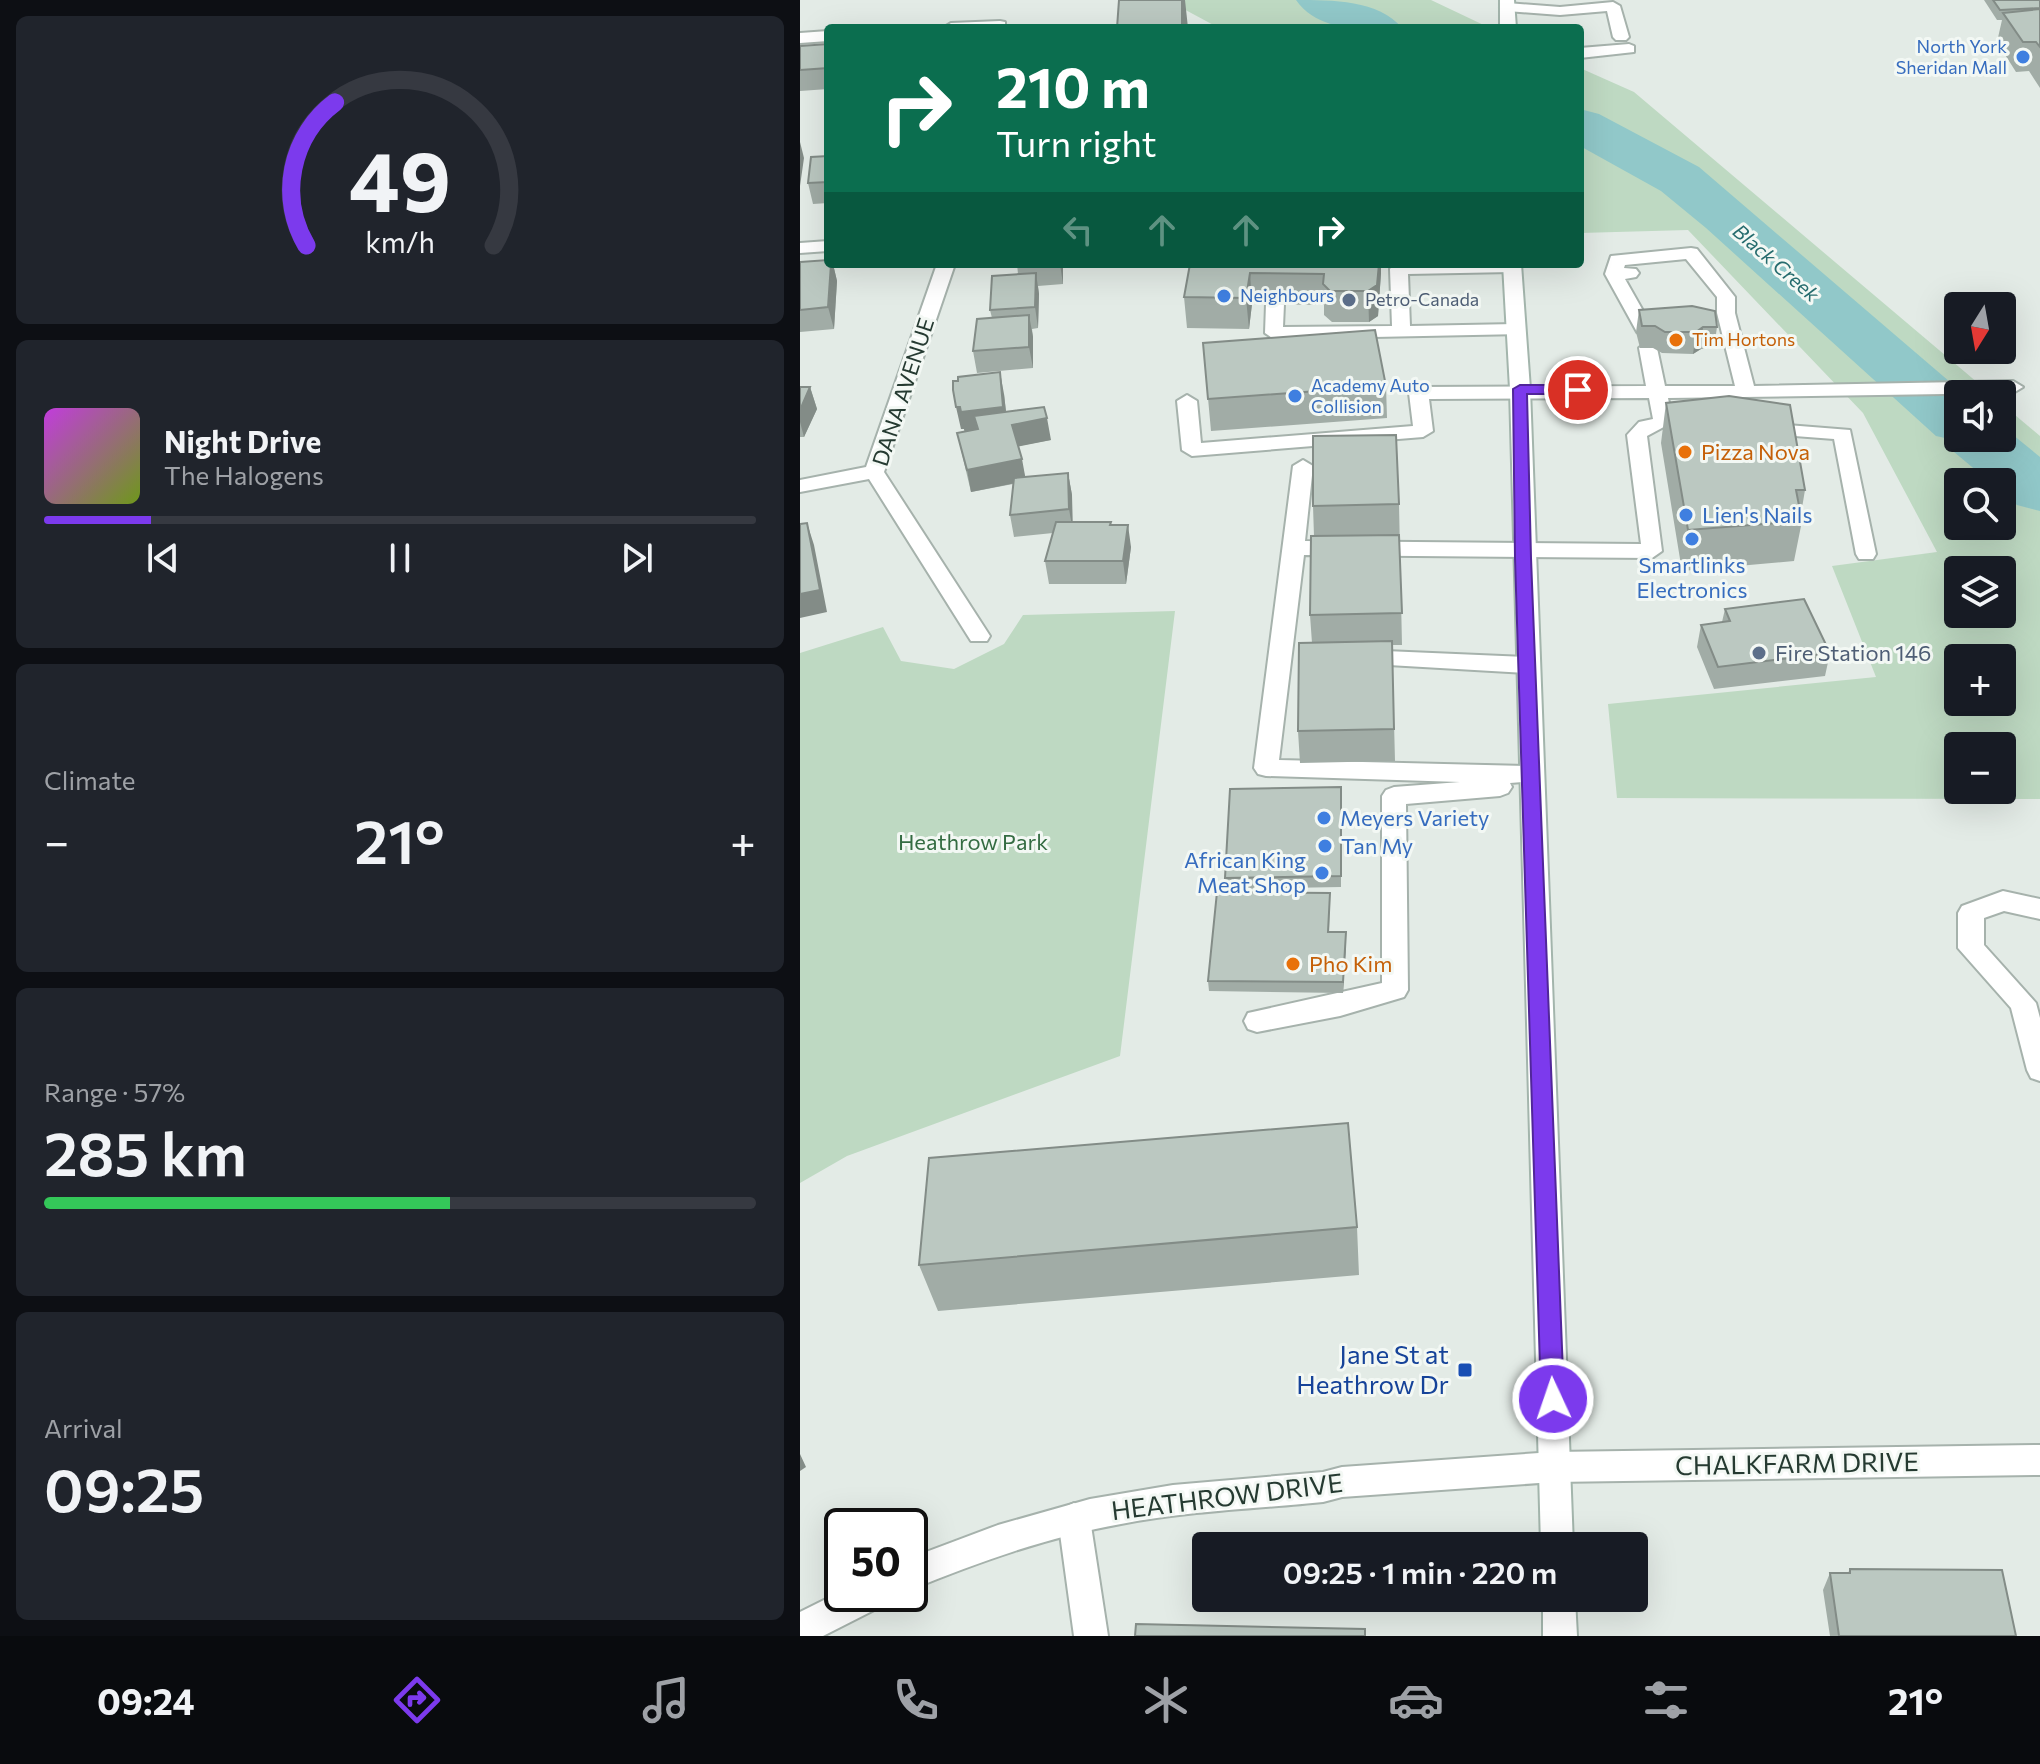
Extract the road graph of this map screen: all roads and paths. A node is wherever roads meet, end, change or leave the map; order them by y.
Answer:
1 (1616, 3) edge
2 (1507, 4) edge
3 (1508, 24) edge
4 (824, 36) edge
5 (800, 38) edge
6 (1584, 52) edge
7 (824, 246) edge
8 (800, 248) edge
9 (945, 268) edge
10 (1399, 268) edge
11 (1512, 268) edge
12 (1379, 296) edge
13 (1400, 297) junction
14 (1275, 304) edge
15 (1516, 330) junction
16 (1401, 331) junction
17 (1520, 389) junction
18 (1944, 390) edge
19 (1658, 391) junction
20 (1746, 391) junction
21 (1187, 401) dead end
22 (1738, 427) edge
23 (1303, 466) dead end
24 (874, 472) junction
25 (800, 486) edge
26 (1294, 548) junction
27 (1523, 551) junction
28 (1866, 554) dead end
29 (979, 636) dead end
30 (1279, 655) junction
31 (1310, 656) edge
32 (1340, 657) edge
33 (1527, 665) junction
34 (1530, 780) junction
35 (2040, 909) edge
36 (2032, 999) edge
37 (1257, 1021) dead end
38 (2040, 1070) edge
39 (2040, 1460) edge
40 (1554, 1467) junction
41 (1074, 1519) junction
42 (1556, 1532) edge
43 (928, 1567) edge
44 (835, 1612) edge
45 (1559, 1612) edge
46 (800, 1630) edge
47 (1091, 1636) edge
48 (1560, 1636) edge

1 - 2 street
1 - 6 street
2 - 3 street
4 - 5 street
7 - 8 street
9 - 24 street, DANA AVENUE
10 - 13 street
11 - 15 street
12 - 13 street
13 - 16 street
14 - 16 street
15 - 16 street
15 - 17 street
17 - 19 street
17 - 21 street
17 - 27 street
18 - 20 street
19 - 20 street
19 - 20 street
19 - 27 street
22 - 28 street
23 - 26 street
24 - 25 street
24 - 29 street, DANA AVENUE
26 - 27 street
26 - 30 street
27 - 33 street
30 - 31 street
30 - 34 street
32 - 33 street
33 - 34 street
34 - 37 street
34 - 40 street
35 - 36 street
36 - 38 street
39 - 40 street, CHALKFARM DRIVE
40 - 41 street, HEATHROW DRIVE
40 - 42 street
41 - 43 street, HEATHROW DRIVE
41 - 47 street
44 - 46 street
45 - 48 street

